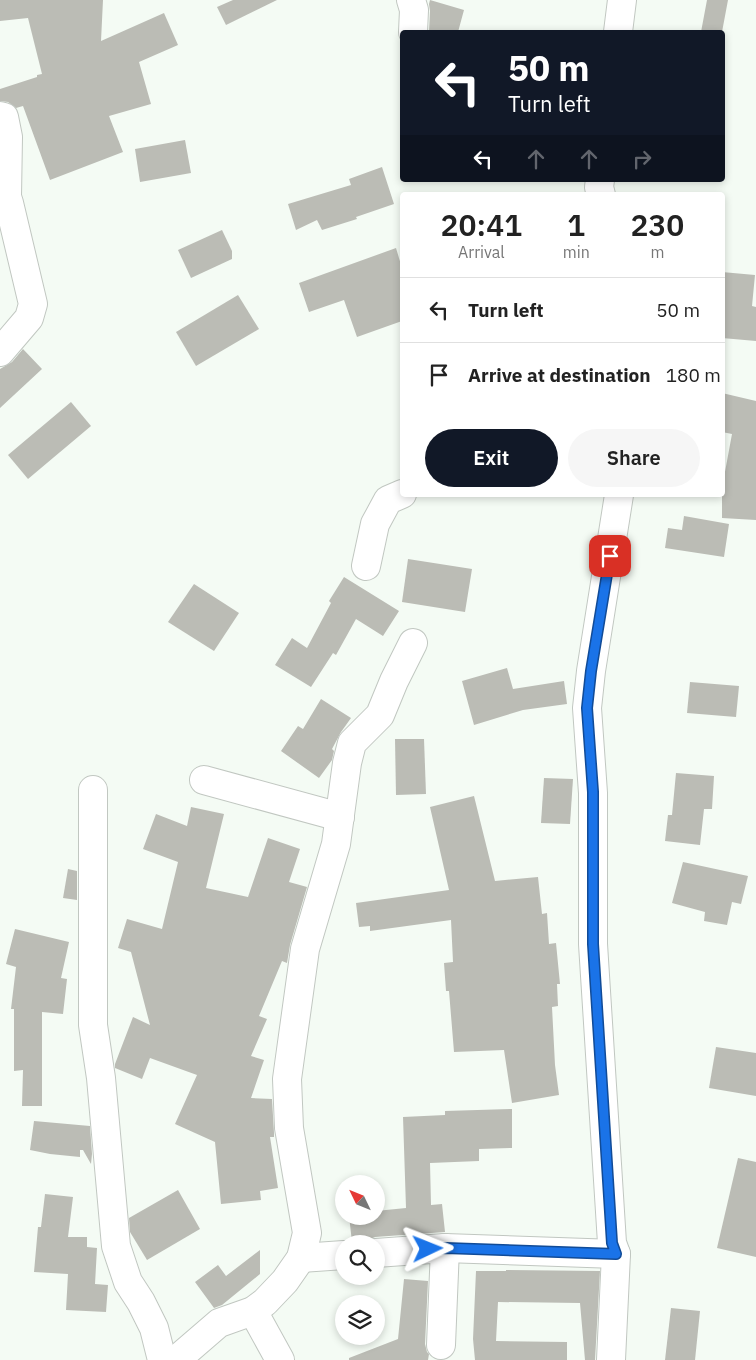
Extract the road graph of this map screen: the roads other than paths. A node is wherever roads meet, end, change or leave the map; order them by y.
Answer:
1 (411, 0) edge
2 (622, 0) edge
3 (413, 30) edge
4 (618, 30) edge
5 (0, 116) edge
6 (3, 186) edge
7 (0, 352) edge
8 (400, 495) edge
9 (619, 497) edge
10 (366, 566) dead end
11 (413, 643) dead end
12 (204, 780) dead end
13 (93, 790) dead end
14 (340, 817) junction
15 (445, 1248) junction
16 (385, 1252) edge
17 (616, 1254) junction
18 (335, 1256) edge
19 (301, 1258) junction
20 (253, 1311) junction
21 (441, 1345) dead end
22 (162, 1360) edge
23 (176, 1360) edge
24 (280, 1360) edge
25 (611, 1360) edge

1 - 3 street
2 - 4 street
5 - 6 street
6 - 7 street
8 - 10 street
9 - 17 street
11 - 14 street
12 - 14 street
13 - 22 street
14 - 19 street
15 - 16 street
15 - 17 street
15 - 21 street
17 - 25 street
18 - 19 street
19 - 20 street
20 - 23 street
20 - 24 street

